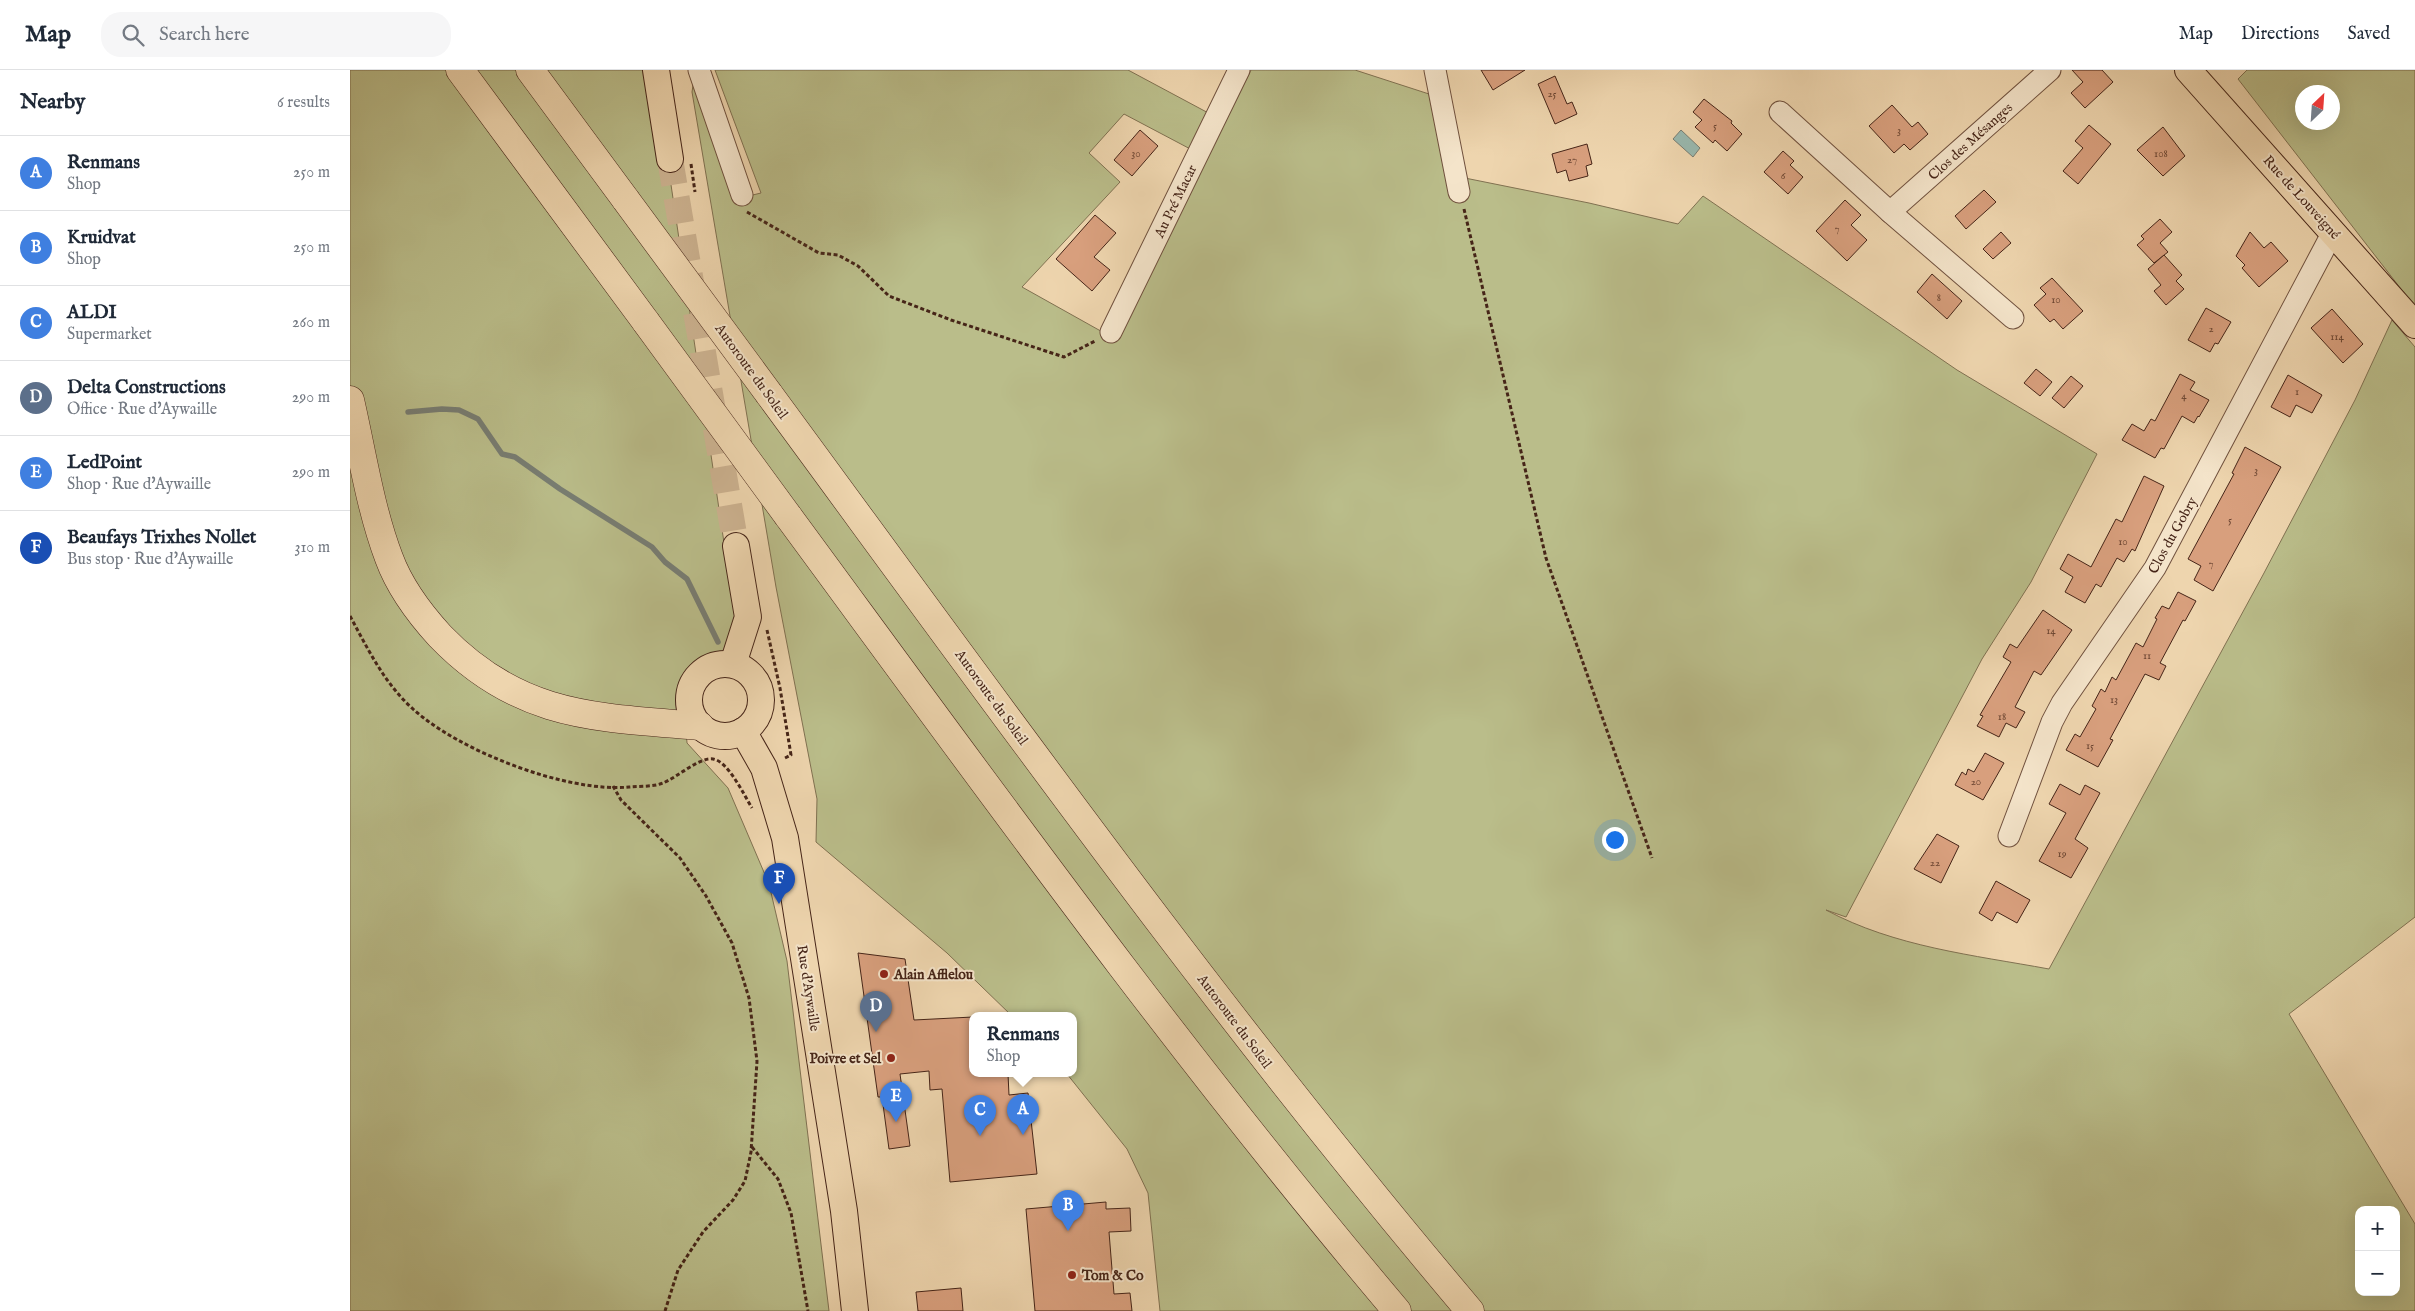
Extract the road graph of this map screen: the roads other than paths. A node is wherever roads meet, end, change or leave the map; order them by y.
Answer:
1 (460, 70) edge
2 (530, 70) edge
3 (656, 70) edge
4 (1240, 70) edge
5 (1435, 70) edge
6 (2050, 70) edge
7 (2188, 70) edge
8 (700, 71) edge
9 (1780, 112) dead end
10 (670, 159) tunnel mouth
11 (1459, 192) road end
12 (742, 195) road end
13 (1890, 212) junction
14 (2333, 232) junction
15 (2012, 318) dead end
16 (2415, 325) edge
17 (1112, 332) road end
18 (350, 400) edge
19 (736, 546) tunnel mouth
20 (733, 664) junction
21 (700, 726) junction
22 (744, 731) junction
23 (2008, 836) dead end
24 (855, 1311) edge
25 (1397, 1311) edge
26 (1470, 1311) edge

1 - 25 highway, bridge
2 - 26 highway, Autoroute du Soleil, bridge
3 - 10 main road
4 - 17 street, Au Pré Macar
5 - 11 street
6 - 13 street, Clos des Mésanges
7 - 14 main road, Rue de Louveigné
8 - 12 street
9 - 13 street
13 - 15 street
14 - 16 main road, Rue de Louveigné
14 - 23 street, Clos du Gobry
18 - 21 highway
19 - 20 main road
20 - 21 main road
20 - 22 main road
21 - 22 main road
22 - 24 main road, Rue d'Aywaille

